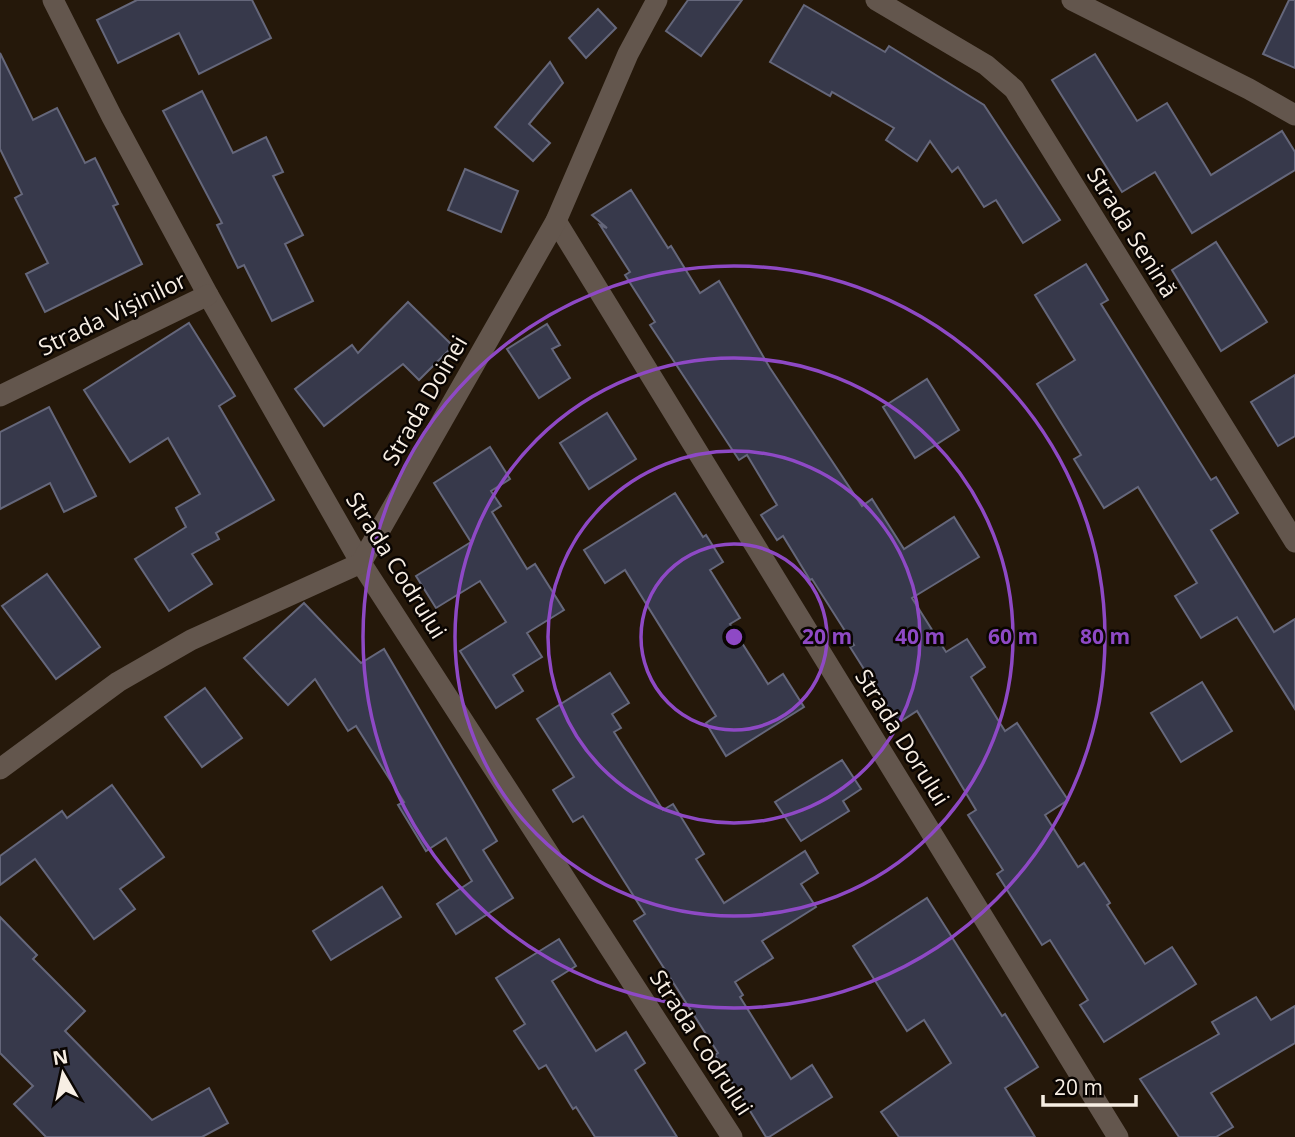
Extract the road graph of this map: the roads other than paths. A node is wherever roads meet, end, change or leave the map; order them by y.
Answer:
1 (52, 0) edge
2 (657, 0) edge
3 (876, 0) edge
4 (1072, 0) edge
5 (1295, 115) edge
6 (556, 222) junction
7 (208, 295) junction
8 (0, 396) edge
9 (1295, 542) edge
10 (361, 563) junction
11 (0, 769) edge
12 (732, 1137) edge
13 (1118, 1137) edge

1 - 7 street, Strada Codrului
2 - 6 street, Strada Doinei
3 - 9 street, Strada Senină
4 - 5 street
6 - 10 street, Strada Doinei
6 - 13 street, Strada Dorului
7 - 8 street, Strada Vișinilor
7 - 10 street, Strada Codrului
10 - 11 street
10 - 12 street, Strada Codrului

